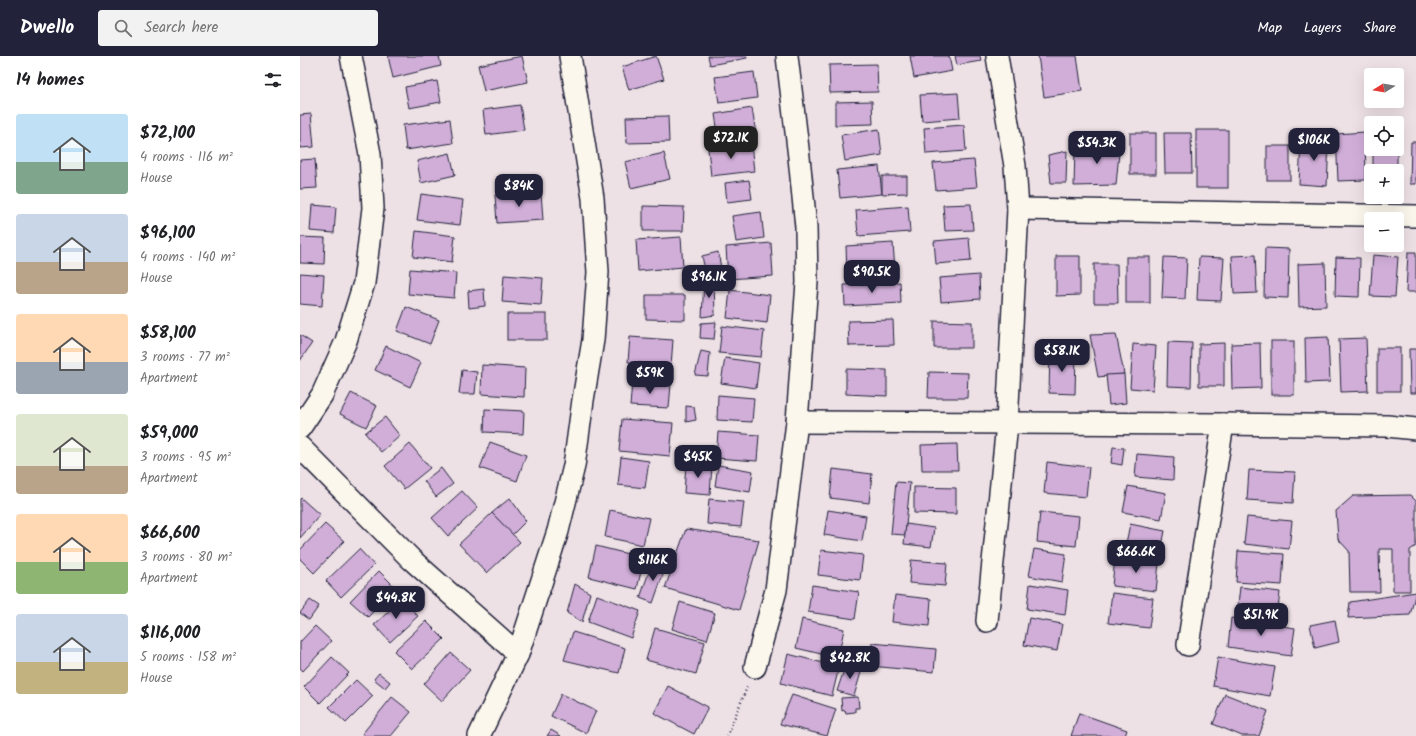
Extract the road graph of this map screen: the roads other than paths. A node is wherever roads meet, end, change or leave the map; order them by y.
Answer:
1 (351, 56) edge
2 (570, 56) edge
3 (787, 56) edge
4 (997, 56) edge
5 (1018, 209) junction
6 (1416, 216) edge
7 (797, 422) junction
8 (1007, 424) junction
9 (1223, 424) junction
10 (300, 428) edge
11 (1416, 428) edge
12 (300, 447) edge
13 (987, 621) dead end
14 (1188, 645) dead end
15 (518, 654) junction
16 (754, 667) road end
17 (479, 736) edge

1 - 10 street
2 - 15 street
3 - 7 street
4 - 5 street
5 - 6 street
5 - 8 street
7 - 8 street
7 - 16 street
8 - 9 street
8 - 13 street
9 - 11 street
9 - 14 street
12 - 15 street
15 - 17 street

